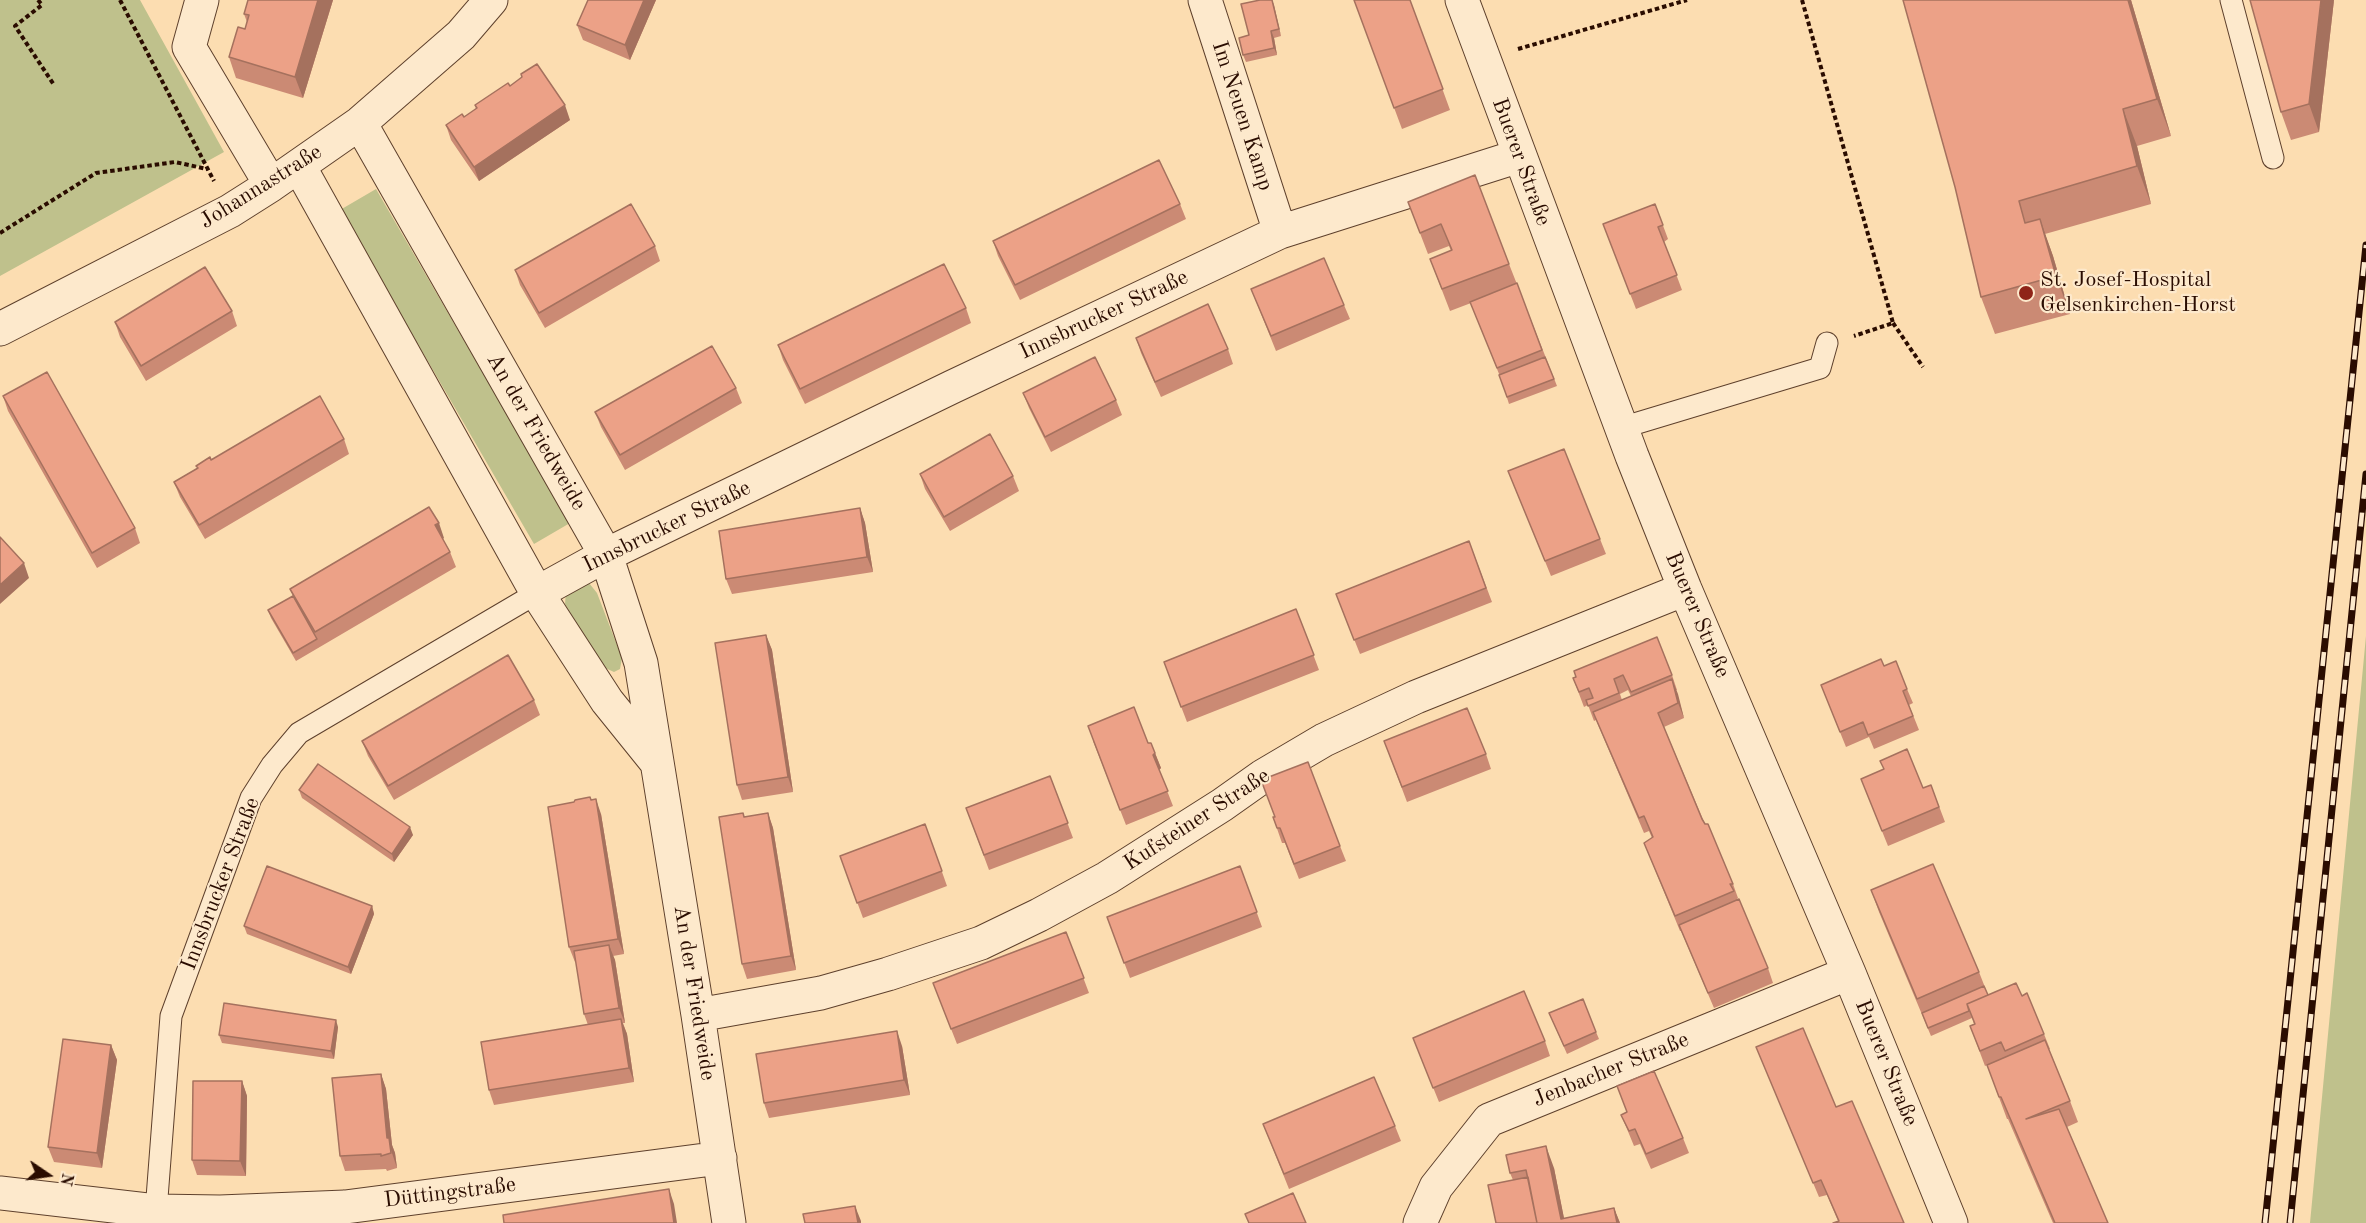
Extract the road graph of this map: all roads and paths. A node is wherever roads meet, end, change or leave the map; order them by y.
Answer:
1 (38, 0) edge
2 (120, 0) edge
3 (202, 0) edge
4 (490, 0) edge
5 (1205, 0) edge
6 (1462, 0) edge
7 (1687, 0) edge
8 (1802, 0) edge
9 (2231, 0) edge
10 (1482, 57) junction
11 (54, 85) dead end
12 (360, 123) junction
13 (1519, 156) junction
14 (2273, 158) dead end
15 (299, 166) junction
16 (207, 169) junction
17 (271, 185) junction
18 (230, 211) junction
19 (1280, 232) junction
20 (0, 233) edge
21 (1893, 323) junction
22 (0, 329) edge
23 (1827, 343) joint
24 (1923, 367) dead end
25 (1621, 428) junction
26 (606, 555) junction
27 (1685, 589) junction
28 (537, 592) junction
29 (657, 763) junction
30 (1849, 973) junction
31 (698, 1016) junction
32 (720, 1158) junction
33 (0, 1193) edge
34 (156, 1211) junction
35 (729, 1223) edge
36 (1420, 1223) edge
37 (1951, 1223) edge

1 - 11 path
2 - 16 path
3 - 17 street
4 - 12 street, Johannastraße
5 - 19 street, Im Neuen Kamp
6 - 10 street, Buerer Straße
7 - 10 path
8 - 21 path
9 - 14 lane
10 - 13 street, Buerer Straße
12 - 15 street, Johannastraße
12 - 26 street, An der Friedweide
13 - 19 street, Innsbrucker Straße
13 - 25 street, Buerer Straße
15 - 17 street, Johannastraße
15 - 28 street, An der Friedweide
16 - 18 path
16 - 20 path
17 - 18 street, Johannastraße
18 - 22 street, Johannastraße
19 - 26 street, Innsbrucker Straße
21 - 23 path
21 - 24 path
23 - 25 lane
25 - 27 street, Buerer Straße
26 - 28 street, Innsbrucker Straße
26 - 29 street, An der Friedweide
27 - 30 street, Buerer Straße
27 - 31 street, Kufsteiner Straße
28 - 29 street, An der Friedweide
28 - 34 lane, Innsbrucker Straße
29 - 31 street, An der Friedweide
30 - 36 street, Jenbacher Straße
30 - 37 street, Buerer Straße
31 - 32 street, An der Friedweide
32 - 34 street, Düttingstraße
32 - 35 street, An der Friedweide
33 - 34 street, Düttingstraße

